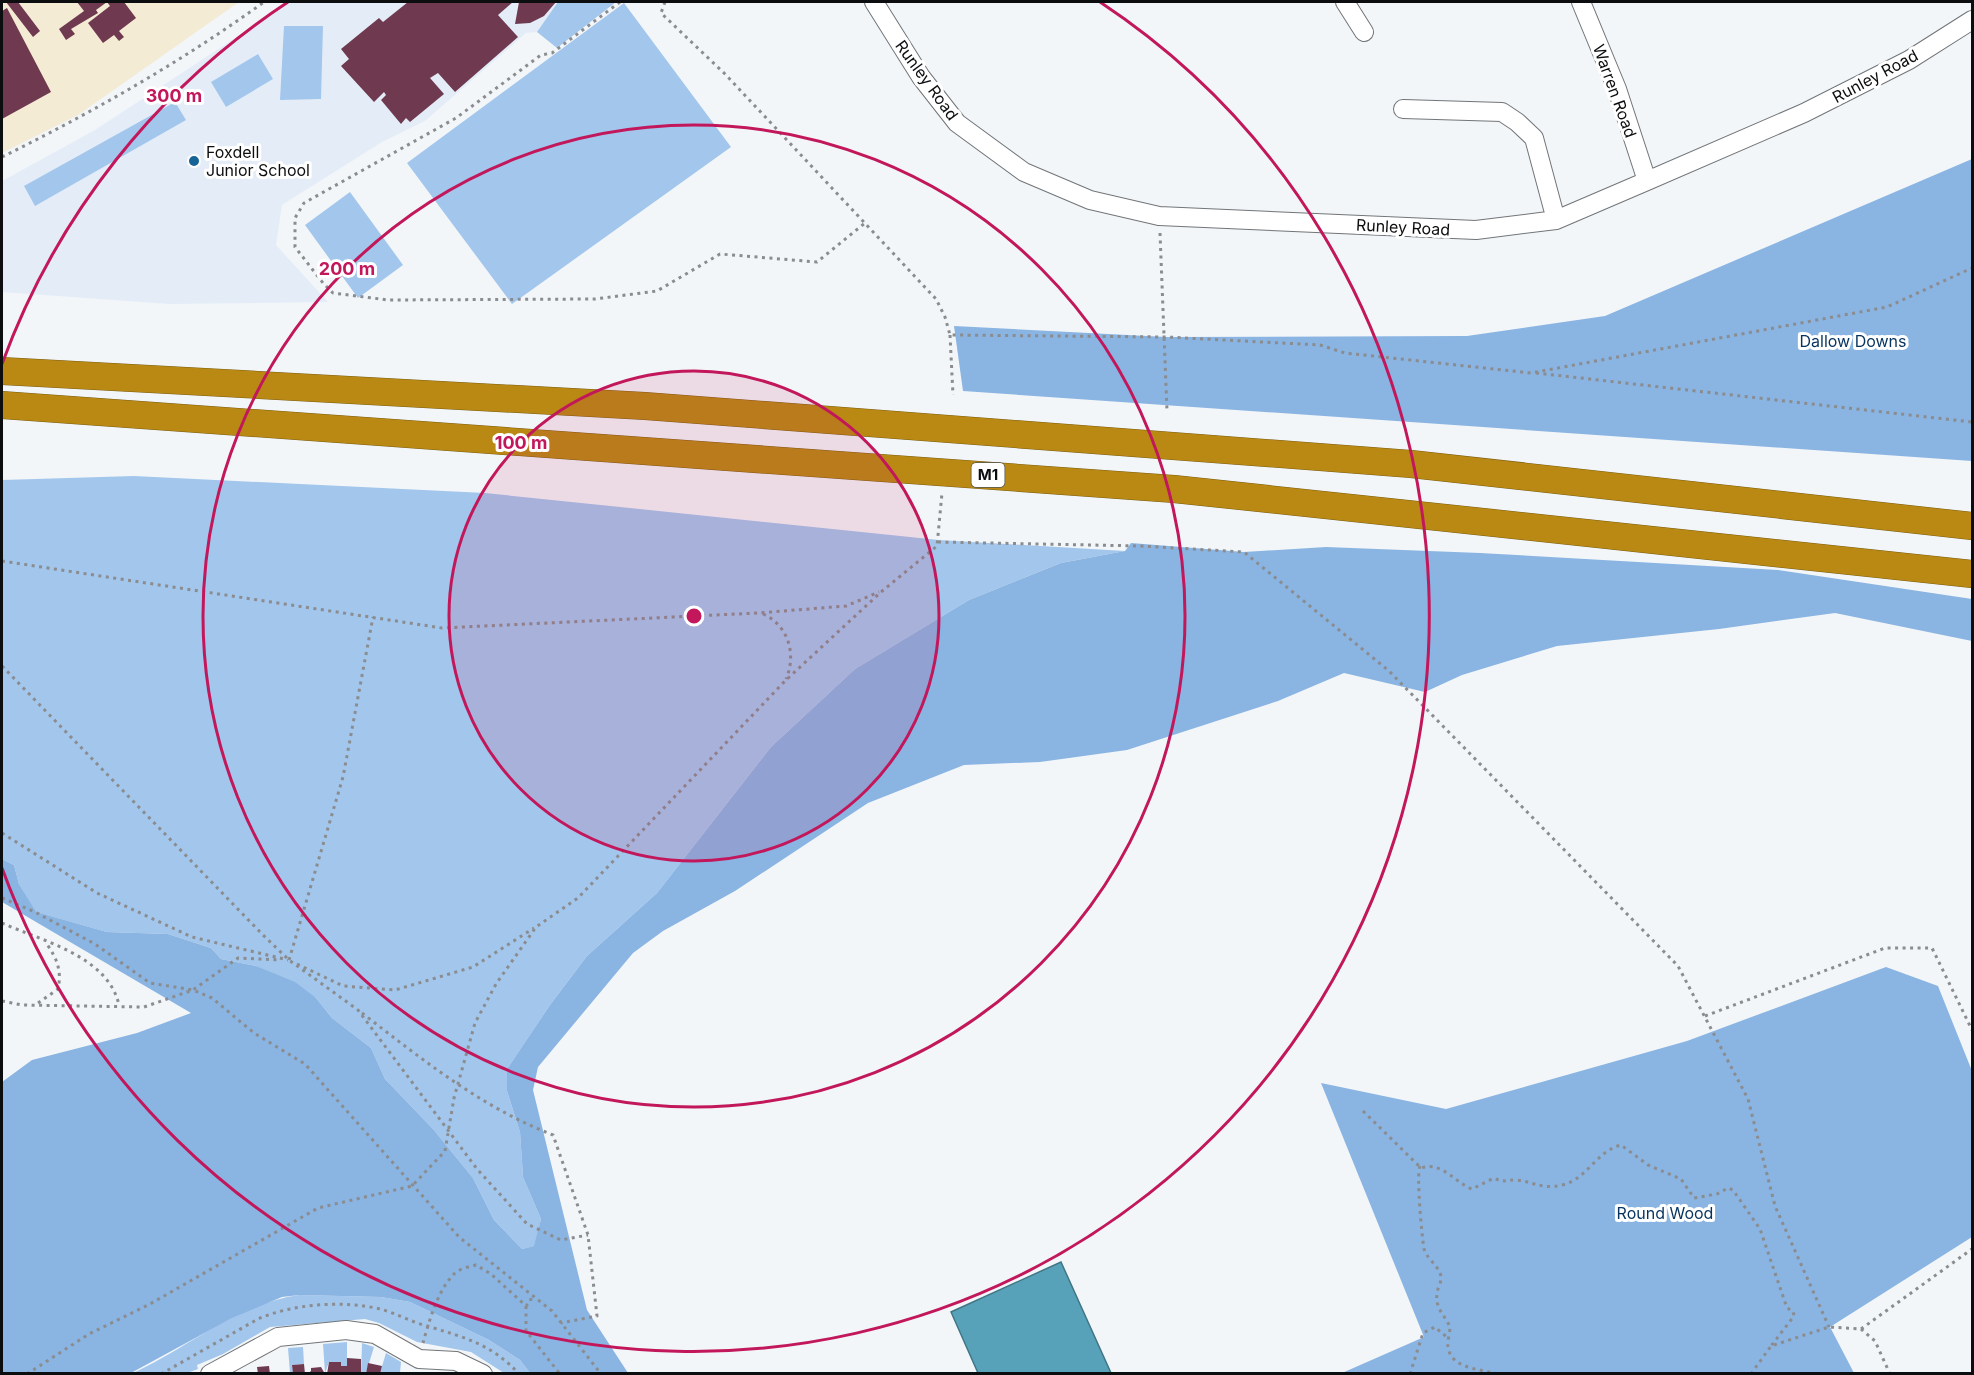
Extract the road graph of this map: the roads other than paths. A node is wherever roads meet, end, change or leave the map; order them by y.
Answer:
1 (874, 2) edge
2 (1345, 2) edge
3 (1581, 2) edge
4 (1972, 20) edge
5 (1364, 32) dead end
6 (1402, 109) dead end
7 (1647, 182) junction
8 (1556, 220) junction
9 (2, 371) edge
10 (2, 405) edge
11 (1972, 526) edge
12 (1972, 574) edge
13 (417, 1366) edge
14 (233, 1369) edge
15 (210, 1374) edge
16 (483, 1374) edge

1 - 8 street, Runley Road
2 - 5 street
3 - 7 street, Warren Road
4 - 7 street, Runley Road
6 - 8 street
7 - 8 street, Runley Road
9 - 11 highway
10 - 12 highway, M1
13 - 14 street
13 - 16 street
14 - 15 street

